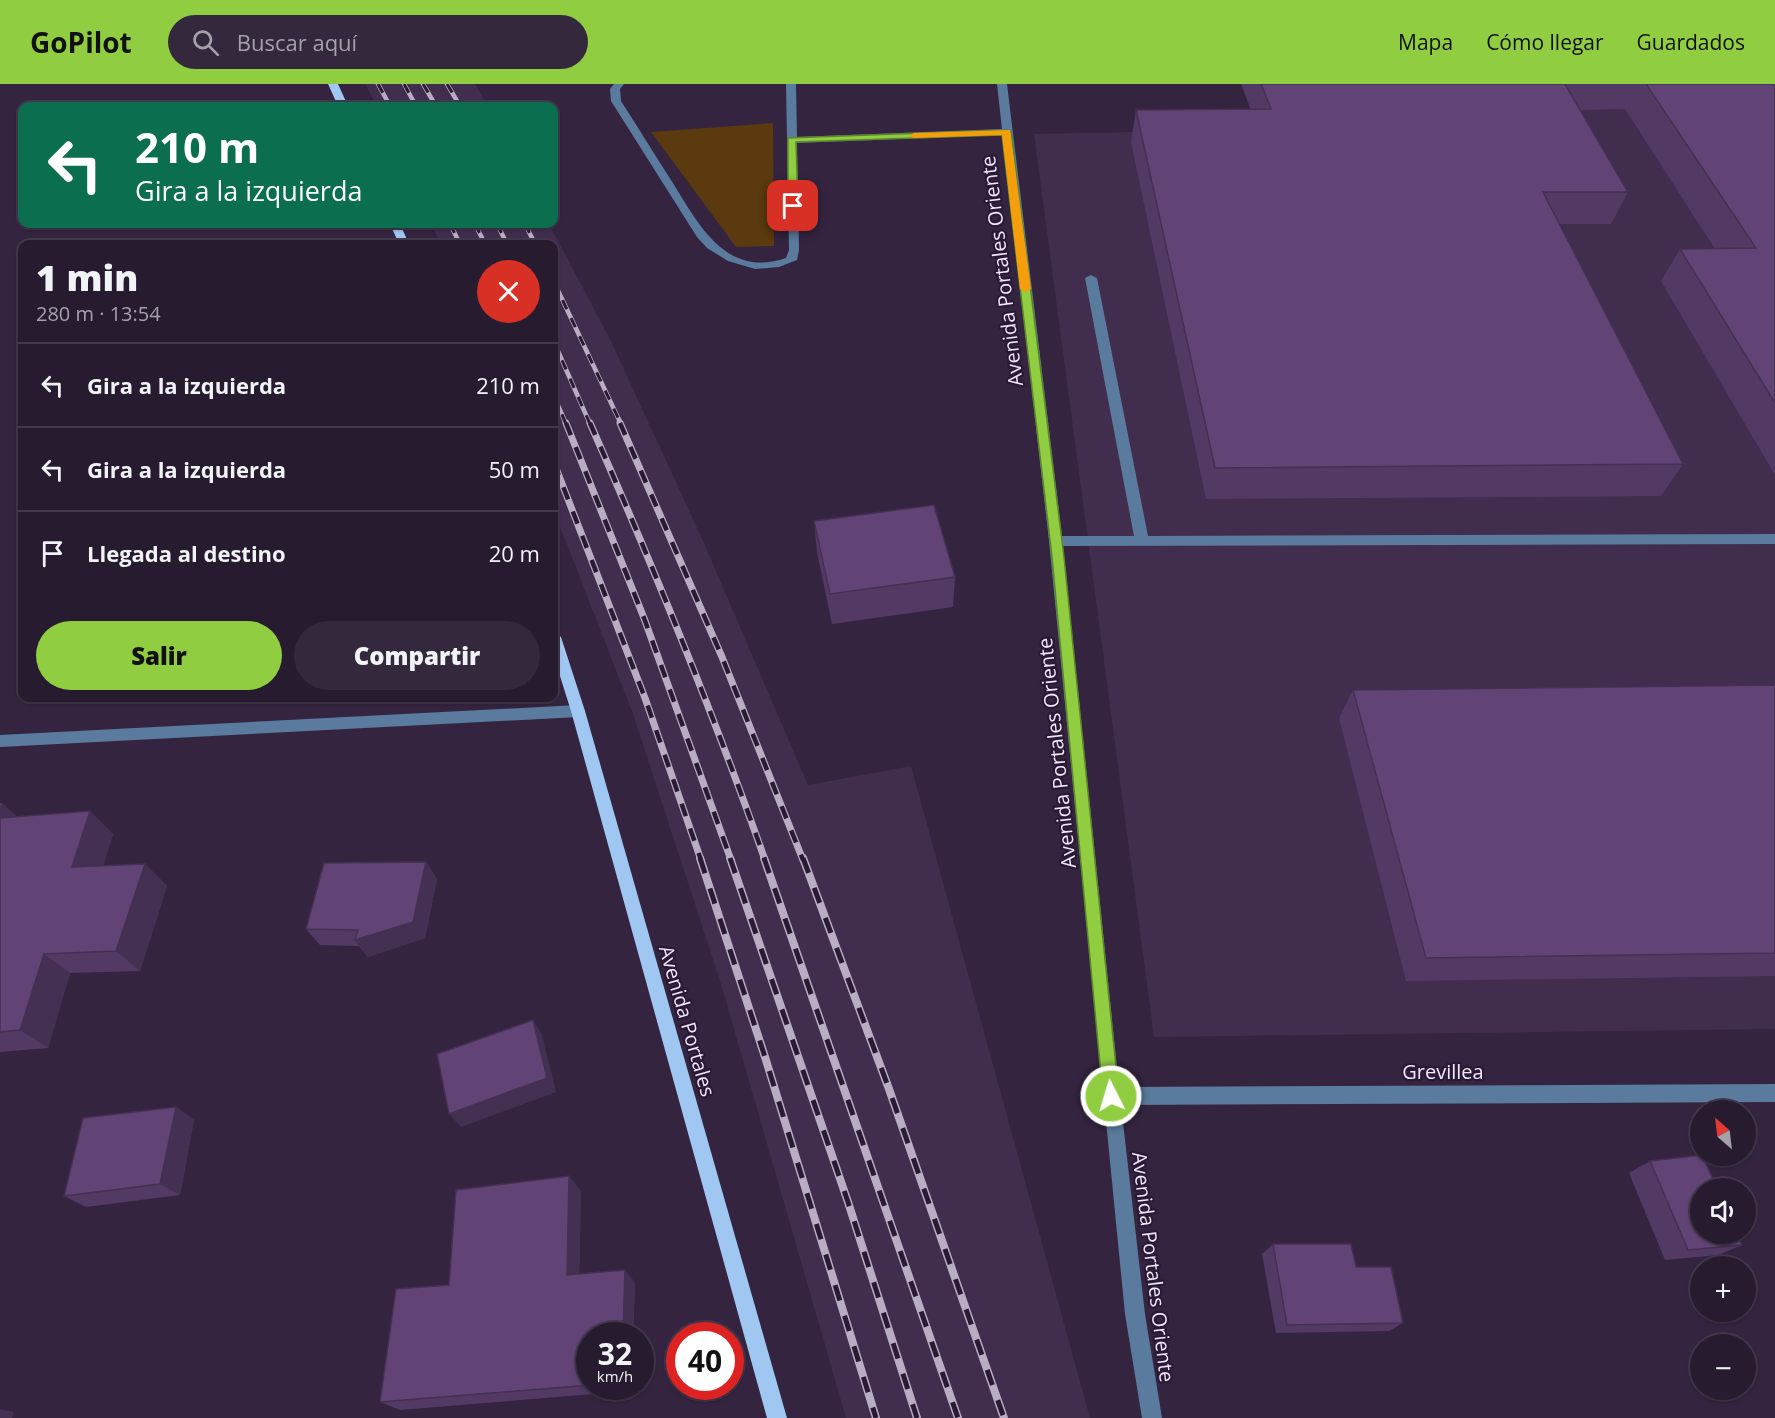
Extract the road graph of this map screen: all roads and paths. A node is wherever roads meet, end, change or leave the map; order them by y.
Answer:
1 (333, 84) edge
2 (619, 84) edge
3 (791, 84) edge
4 (1002, 84) edge
5 (341, 102) edge
6 (1006, 132) junction
7 (792, 140) junction
8 (1091, 278) dead end
9 (1775, 539) edge
10 (1056, 541) junction
11 (1142, 541) junction
12 (558, 649) edge
13 (578, 711) junction
14 (0, 741) edge
15 (1775, 1093) edge
16 (1111, 1096) junction
17 (777, 1418) edge
18 (1152, 1418) edge

1 - 5 main road
2 - 7 street
3 - 7 street
4 - 6 street, Avenida Portales Oriente
6 - 7 street
6 - 10 street, Avenida Portales Oriente
8 - 11 street
9 - 11 street
10 - 11 street
10 - 16 street, Avenida Portales Oriente
12 - 13 main road, Avenida Portales
13 - 14 street
13 - 17 main road, Avenida Portales
15 - 16 street, Grevillea
16 - 18 street, Avenida Portales Oriente

